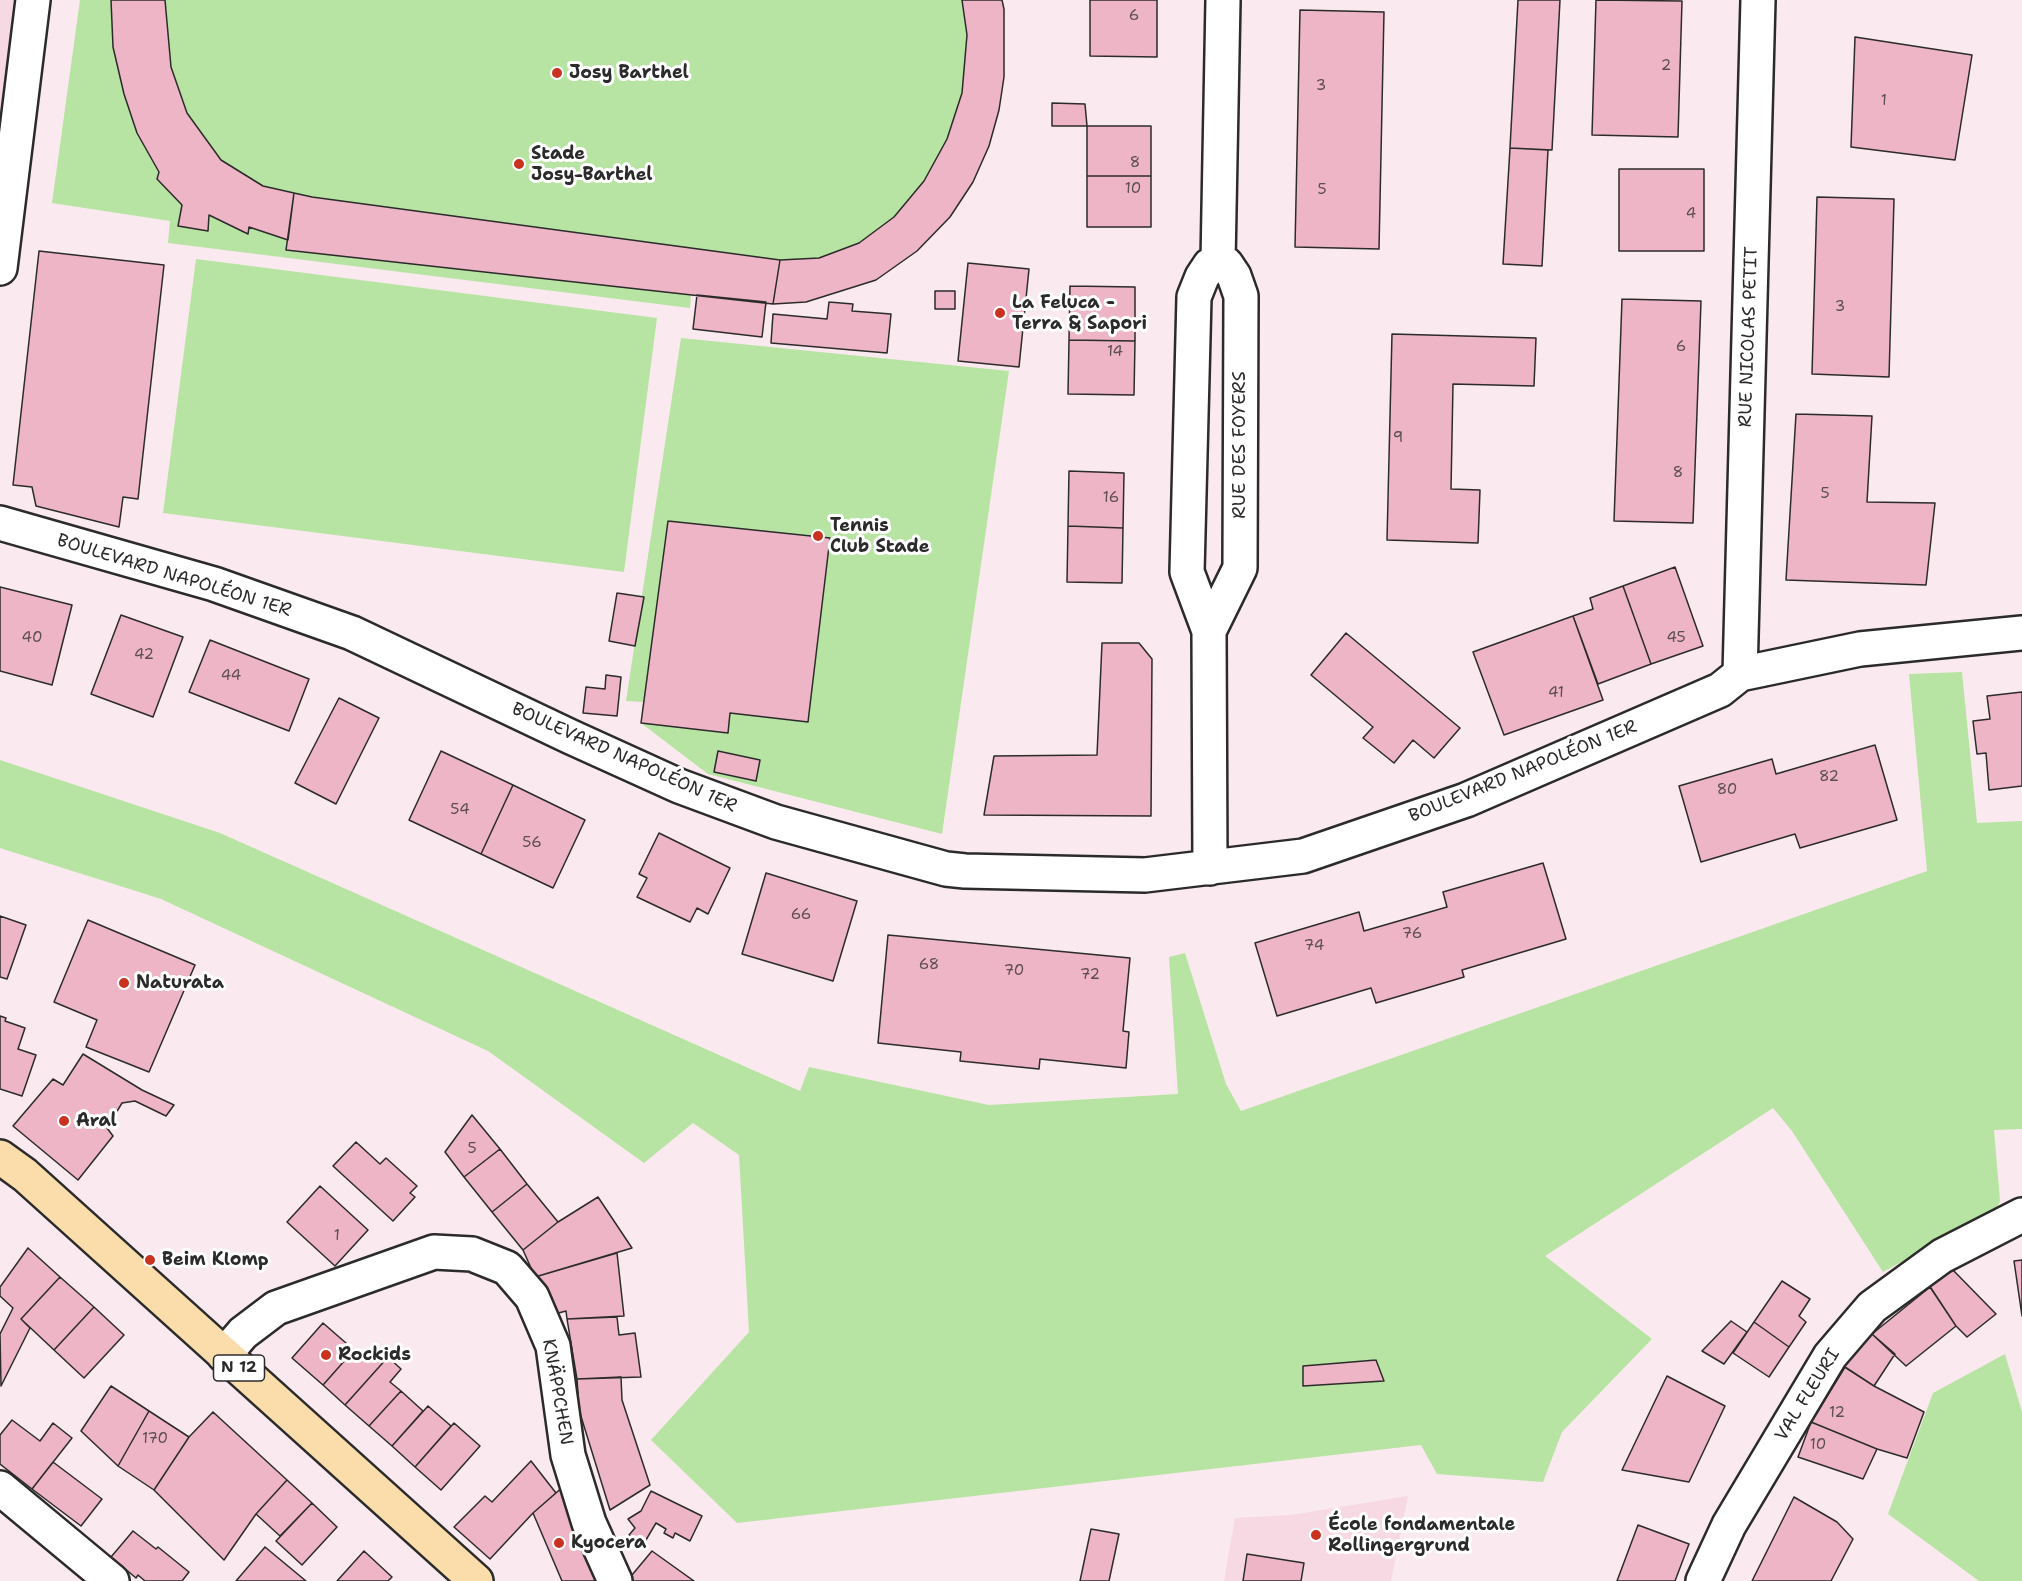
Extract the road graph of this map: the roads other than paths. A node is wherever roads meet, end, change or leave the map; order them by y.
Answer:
1 (33, 0) edge
2 (1223, 0) edge
3 (1758, 0) edge
4 (1218, 261) junction
5 (0, 268) edge
6 (0, 523) edge
7 (1209, 631) junction
8 (2022, 633) edge
9 (1740, 674) junction
10 (1210, 868) junction
11 (0, 1156) edge
12 (2022, 1215) edge
13 (224, 1355) junction
14 (0, 1488) edge
15 (112, 1581) edge
16 (476, 1581) edge
17 (615, 1581) edge
18 (1703, 1581) edge

1 - 5 street
2 - 4 street
3 - 9 street, RUE NICOLAS PETIT
4 - 7 street, RUE DES FOYERS
4 - 7 street, RUE DES FOYERS
6 - 10 street, BOULEVARD NAPOLÉON 1ER
7 - 10 street, RUE DES FOYERS
8 - 9 street, BOULEVARD NAPOLÉON 1ER
9 - 10 street, BOULEVARD NAPOLÉON 1ER
11 - 13 main road, N 12
12 - 18 street, VAL FLEURI
13 - 16 main road, N 12
13 - 17 street, KNÄPPCHEN
14 - 15 street

